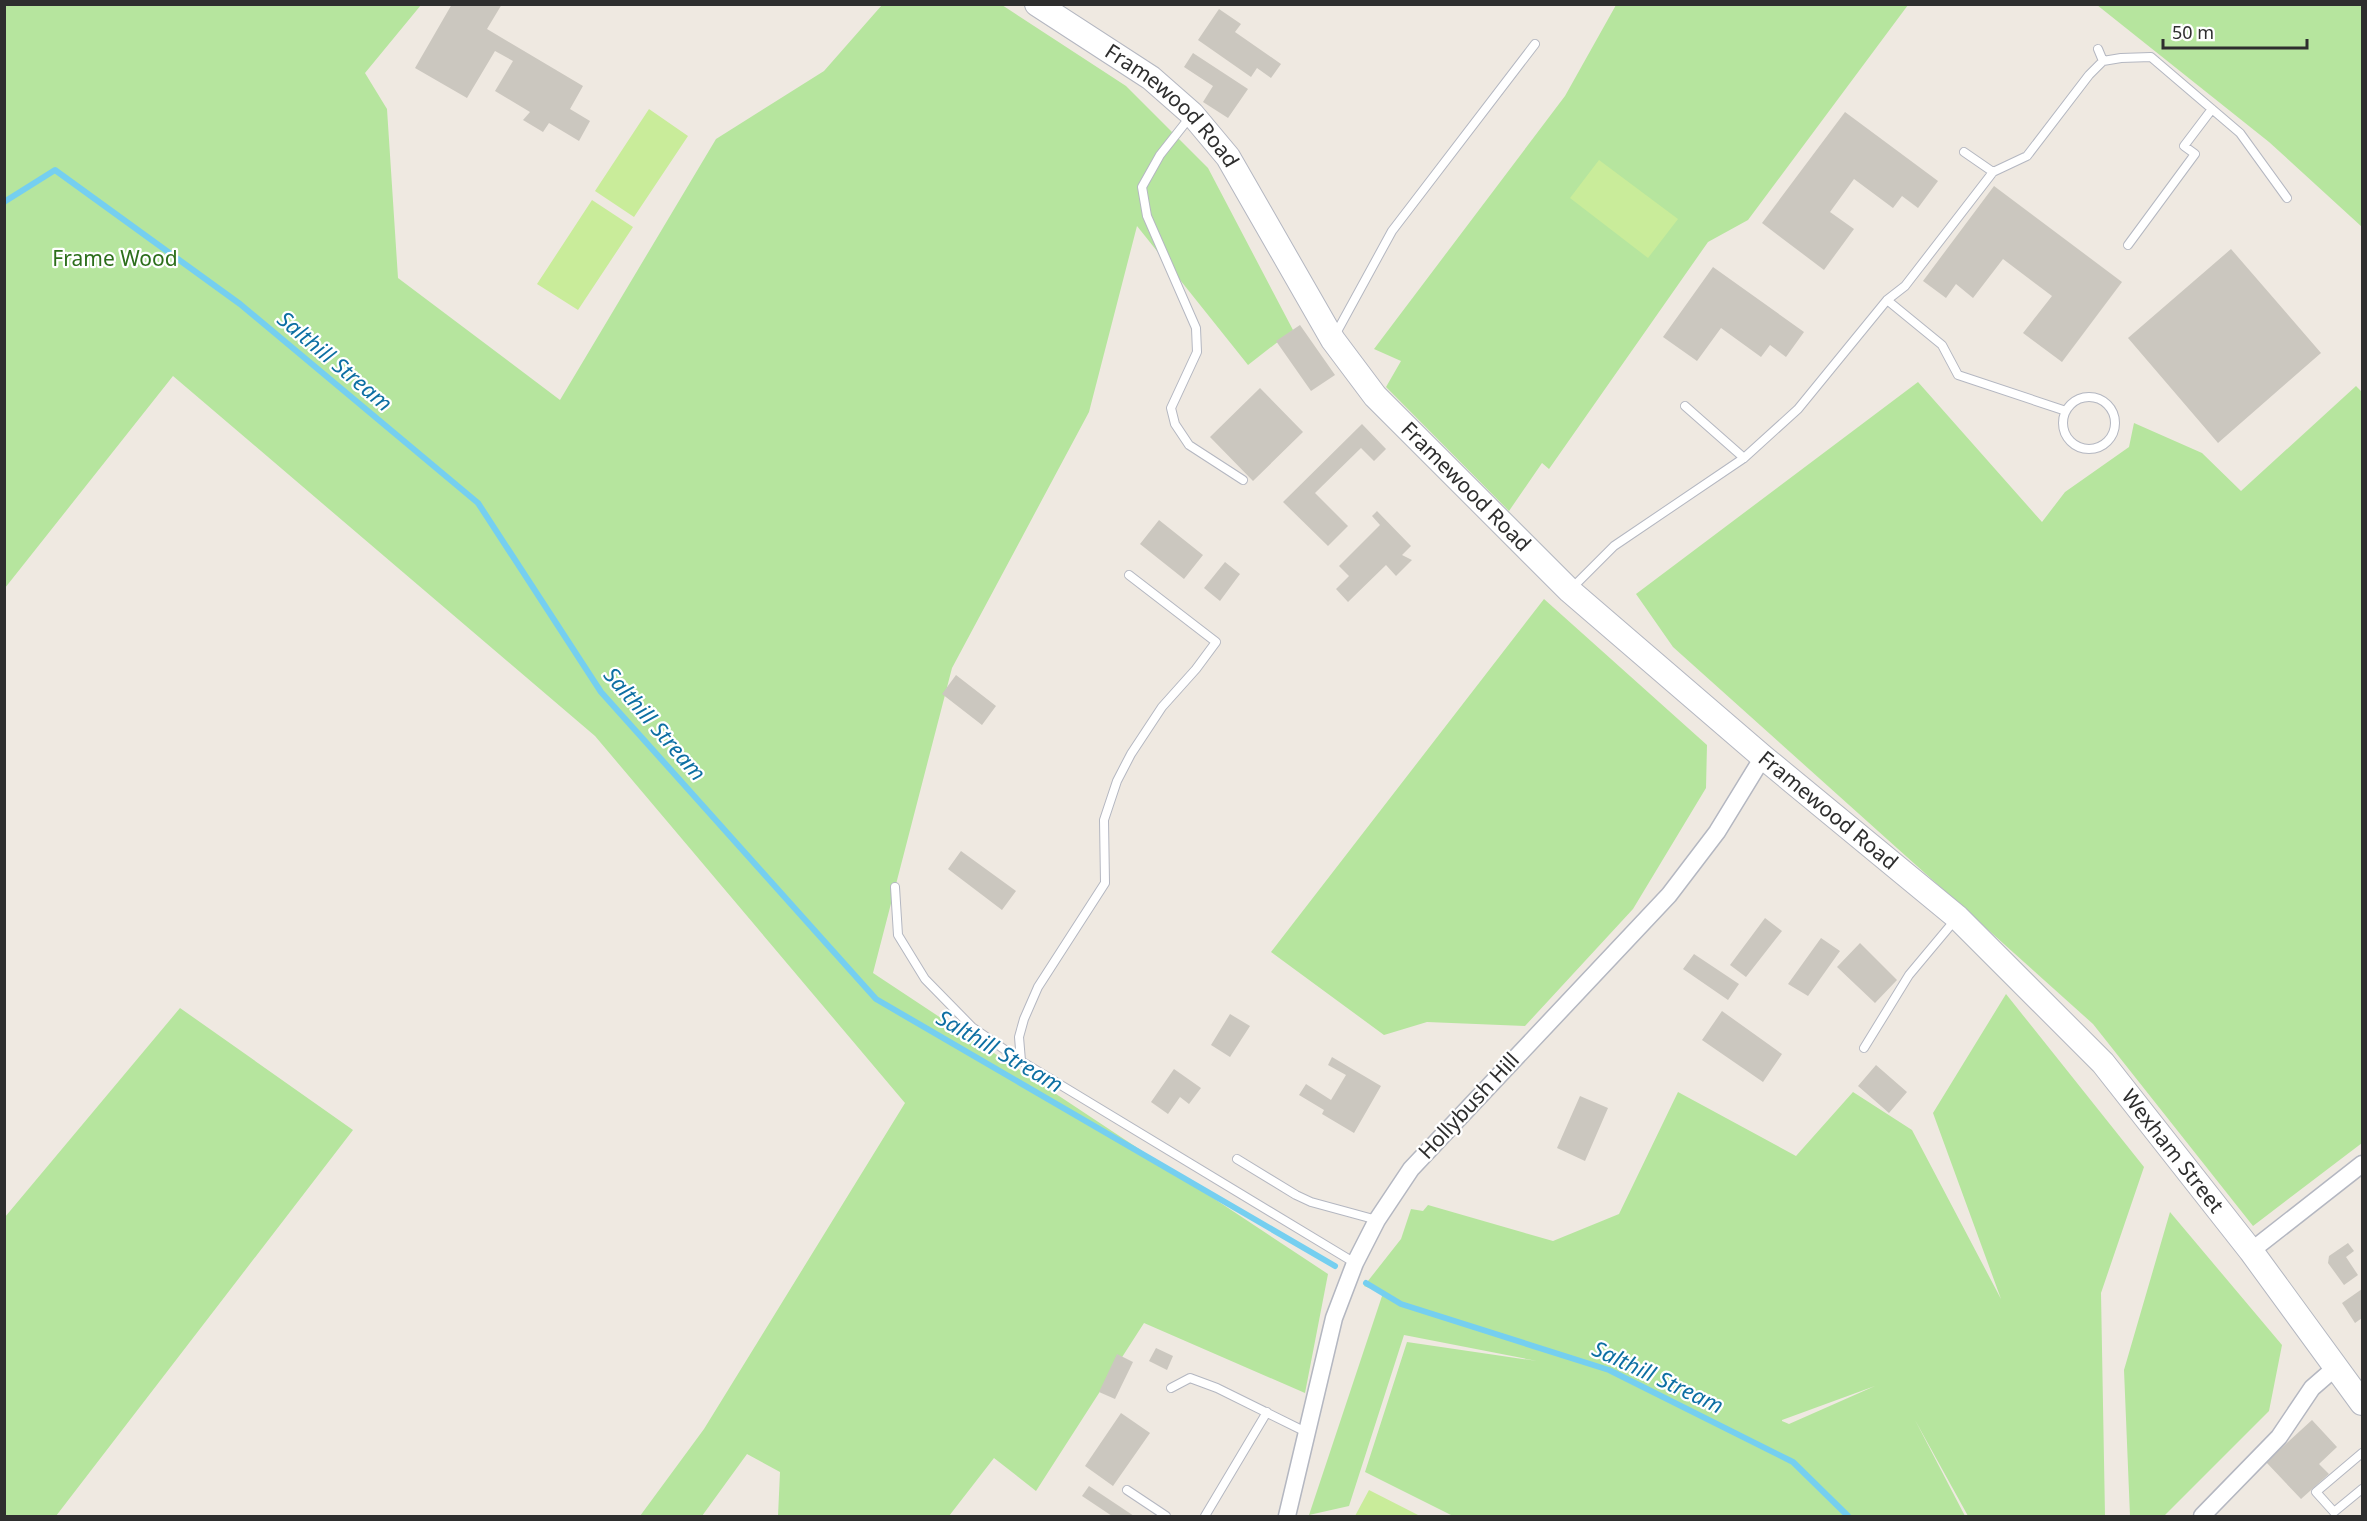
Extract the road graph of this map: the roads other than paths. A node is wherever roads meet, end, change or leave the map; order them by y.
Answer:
1 (1037, 4) edge
2 (1535, 44) dead end
3 (2098, 49) dead end
4 (2103, 61) junction
5 (2212, 109) junction
6 (1192, 114) junction
7 (1964, 152) dead end
8 (1993, 172) junction
9 (2287, 198) dead end
10 (2128, 246) dead end
11 (1887, 300) junction
12 (1333, 340) junction
13 (1685, 406) dead end
14 (2066, 411) junction
15 (1744, 459) junction
16 (1243, 480) dead end
17 (1129, 575) dead end
18 (1570, 591) junction
19 (1763, 757) junction
20 (895, 887) dead end
21 (1957, 917) junction
22 (1864, 1048) dead end
23 (1021, 1061) junction
24 (1237, 1159) dead end
25 (2362, 1164) edge
26 (1377, 1220) junction
27 (2251, 1251) junction
28 (1355, 1263) junction
29 (2335, 1368) junction
30 (1171, 1388) dead end
31 (2362, 1404) edge
32 (1267, 1412) junction
33 (1308, 1433) junction
34 (2362, 1453) edge
35 (2362, 1488) edge
36 (1127, 1490) dead end
37 (1166, 1516) edge
38 (1205, 1516) edge
39 (1287, 1516) edge
40 (2202, 1516) edge

1 - 6 street, Framewood Road
2 - 12 lane
3 - 4 lane
4 - 5 lane
4 - 8 lane
5 - 9 lane
5 - 10 lane
6 - 12 street, Framewood Road
6 - 16 lane
7 - 8 lane
8 - 11 lane
11 - 14 lane
11 - 15 lane
12 - 18 street, Framewood Road
13 - 15 lane
14 - 14 lane
15 - 18 lane
17 - 23 lane
18 - 19 street, Framewood Road
19 - 21 street, Framewood Road
19 - 26 street, Hollybush Hill
20 - 23 lane
21 - 22 lane
21 - 27 street, Wexham Street
23 - 28 lane
24 - 26 lane
25 - 27 street
26 - 28 street, Hollybush Hill
27 - 29 street, Wexham Street
28 - 33 street, Hollybush Hill
29 - 31 street, Wexham Street
29 - 40 street
30 - 32 lane
32 - 33 lane
32 - 38 lane
33 - 39 street, Hollybush Hill
34 - 35 lane
36 - 37 lane

